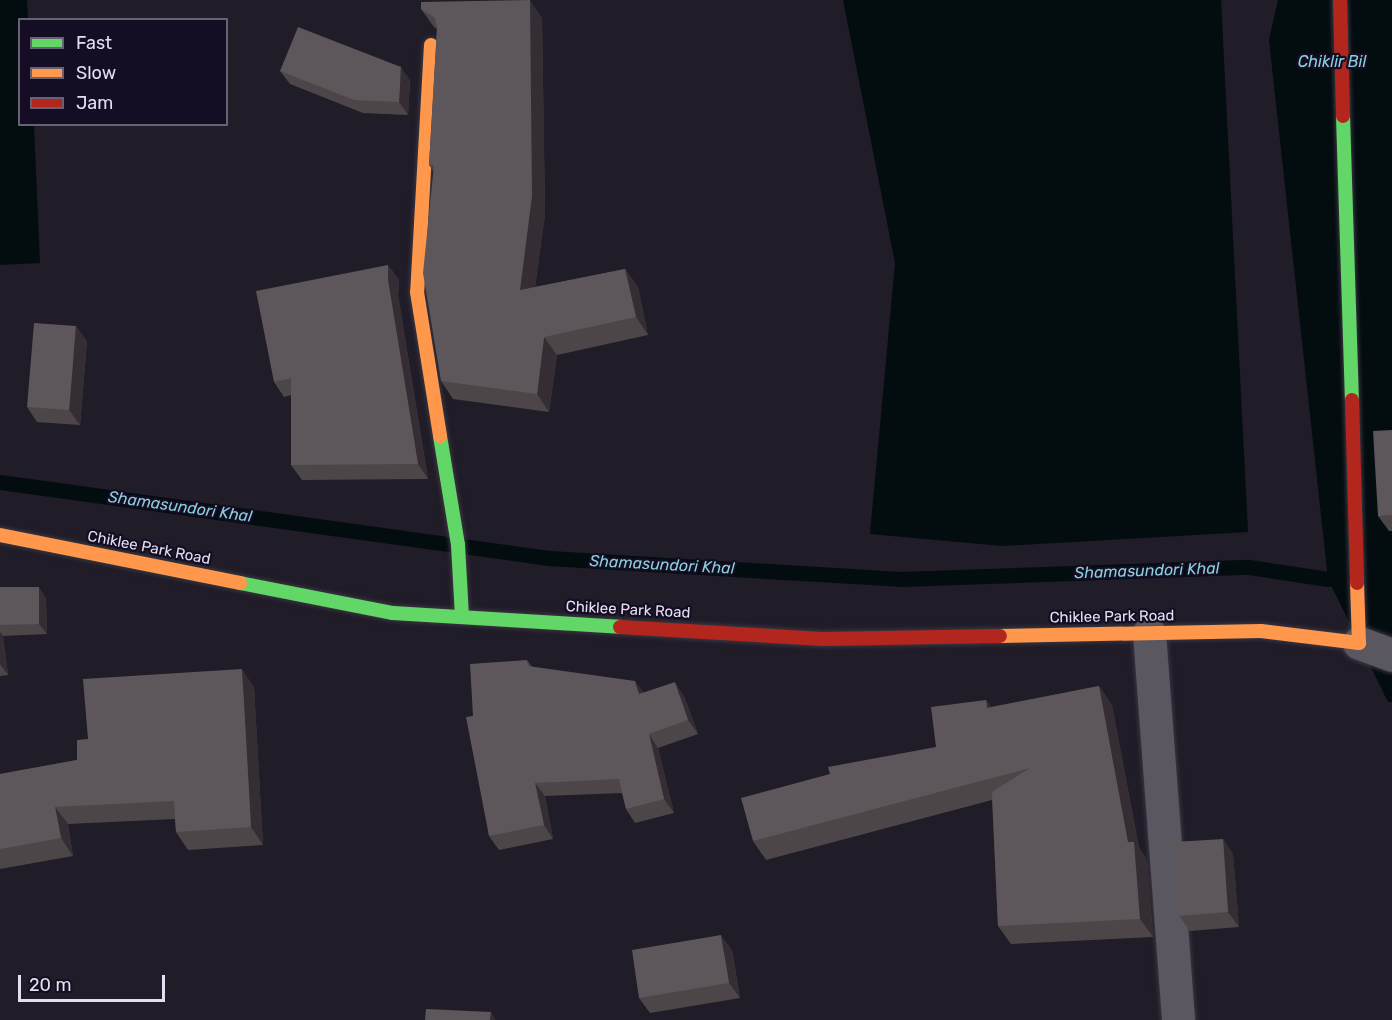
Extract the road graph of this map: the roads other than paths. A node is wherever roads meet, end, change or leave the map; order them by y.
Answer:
1 (1340, 0) edge
2 (431, 45) dead end
3 (0, 536) edge
4 (462, 617) junction
5 (1149, 633) junction
6 (1359, 644) junction
7 (1392, 655) edge
8 (1178, 1020) edge

1 - 6 street
2 - 4 street
3 - 4 street, Chiklee Park Road
4 - 5 street, Chiklee Park Road
5 - 6 street, Chiklee Park Road
5 - 8 street
6 - 7 street

